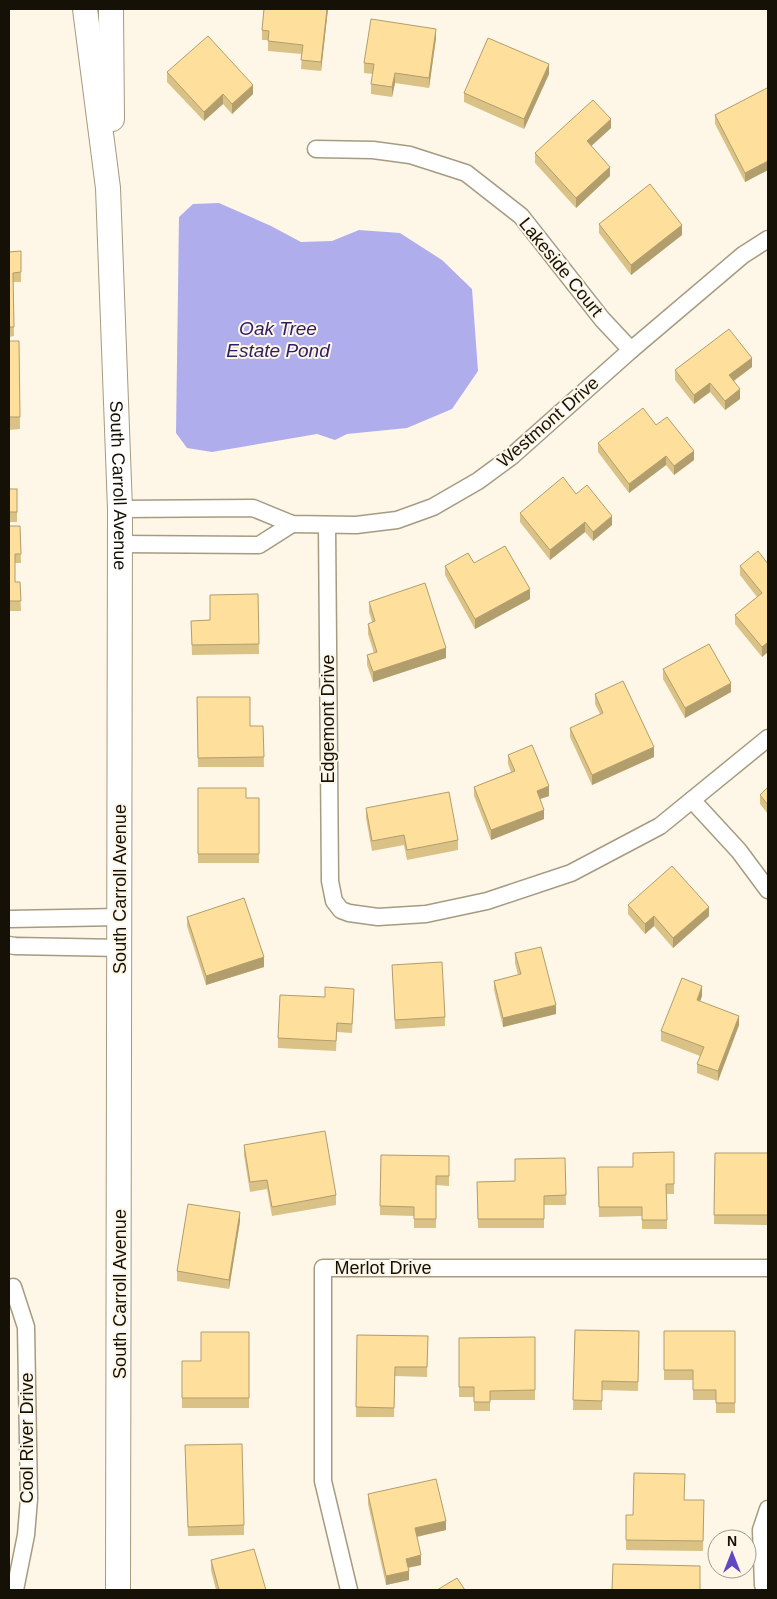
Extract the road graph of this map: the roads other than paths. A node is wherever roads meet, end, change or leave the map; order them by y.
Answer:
1 (85, 9) edge
2 (112, 9) edge
3 (316, 149) dead end
4 (108, 188) junction
5 (768, 239) edge
6 (631, 350) junction
7 (120, 509) junction
8 (292, 524) junction
9 (327, 525) junction
10 (120, 544) junction
11 (768, 738) edge
12 (692, 800) junction
13 (768, 890) edge
14 (120, 917) junction
15 (9, 919) edge
16 (9, 945) edge
17 (120, 948) junction
18 (768, 1268) edge
19 (13, 1288) dead end
20 (768, 1509) edge
21 (15, 1590) edge
22 (118, 1590) edge
23 (349, 1590) edge
24 (765, 1590) edge

1 - 4 main road, South Carroll Avenue
2 - 4 main road, South Carroll Avenue
3 - 6 street, Lakeside Court
4 - 7 main road, South Carroll Avenue
5 - 6 street, Westmont Drive
6 - 9 street, Westmont Drive
7 - 8 street, Westmont Drive
7 - 10 main road, South Carroll Avenue
8 - 9 street, Westmont Drive
8 - 10 street
9 - 12 street, Edgemont Drive
10 - 14 main road, South Carroll Avenue
11 - 12 street
12 - 13 street
14 - 15 street
14 - 17 main road, South Carroll Avenue
16 - 17 street
17 - 22 main road, South Carroll Avenue
18 - 23 street, Merlot Drive
19 - 21 street, Cool River Drive
20 - 24 street

